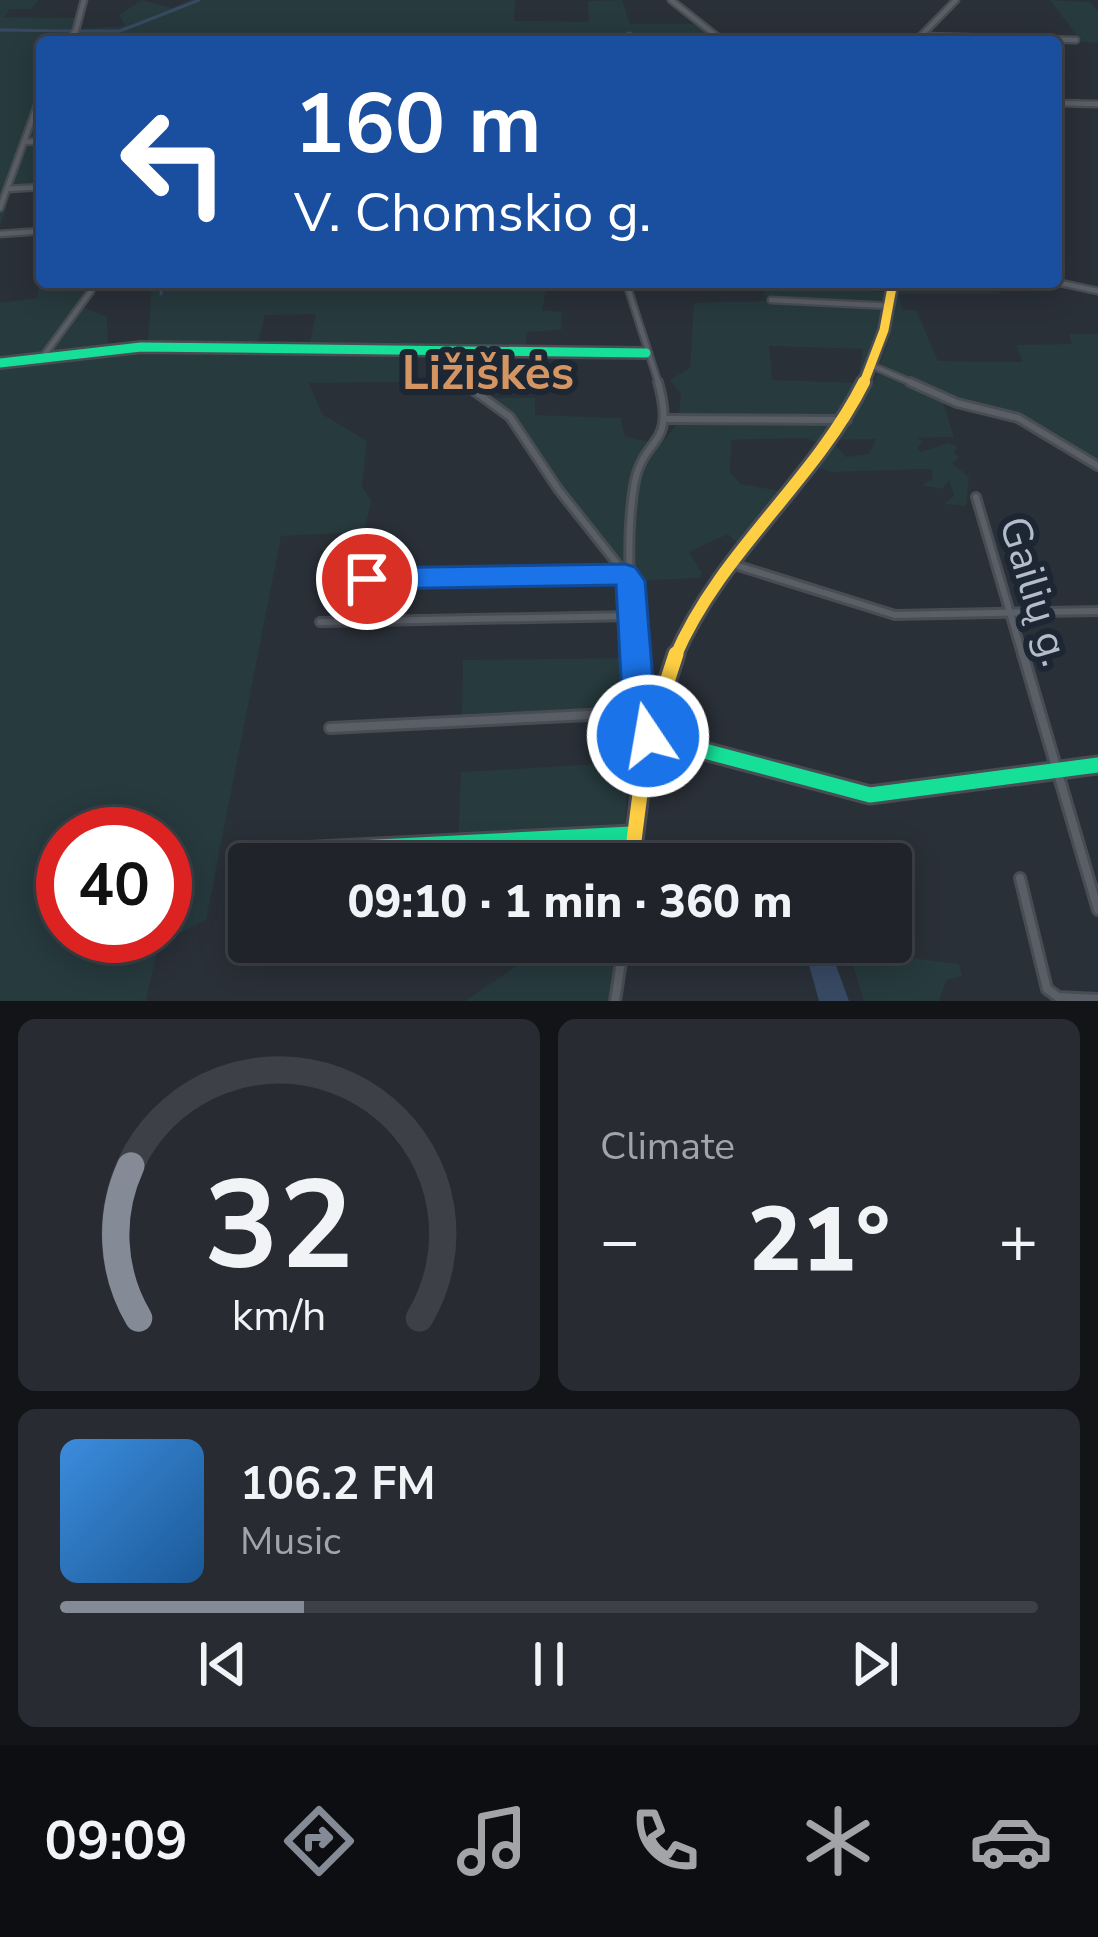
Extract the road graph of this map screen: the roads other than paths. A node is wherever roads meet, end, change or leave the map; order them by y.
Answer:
1 (84, 0) edge
2 (671, 0) edge
3 (956, 0) edge
4 (72, 36) edge
5 (716, 36) edge
6 (921, 36) edge
7 (1062, 40) edge
8 (1076, 40) dead end
9 (1062, 103) edge
10 (1098, 104) edge
11 (36, 109) edge
12 (36, 141) edge
13 (24, 142) junction
14 (36, 187) edge
15 (7, 189) junction
16 (0, 208) edge
17 (36, 232) edge
18 (0, 235) edge
19 (1062, 282) edge
20 (628, 288) edge
21 (892, 288) edge
22 (1098, 291) edge
23 (91, 292) dead end
24 (771, 300) dead end
25 (891, 306) junction
26 (439, 351) junction
27 (646, 353) junction
28 (42, 358) junction
29 (0, 363) edge
30 (875, 367) junction
31 (665, 419) junction
32 (848, 420) junction
33 (1098, 466) edge
34 (976, 497) dead end
35 (729, 563) junction
36 (628, 578) junction
37 (324, 579) dead end
38 (1098, 611) edge
39 (1010, 612) junction
40 (633, 616) junction
41 (320, 622) dead end
42 (639, 714) junction
43 (653, 720) junction
44 (331, 728) dead end
45 (648, 736) junction
46 (1098, 766) edge
47 (1058, 770) junction
48 (632, 834) junction
49 (456, 843) edge
50 (632, 843) edge
51 (1020, 878) dead end
52 (1098, 910) edge
53 (621, 963) edge
54 (1098, 999) edge
55 (615, 1001) edge

1 - 4 street
2 - 5 street
3 - 6 street
7 - 8 street
9 - 10 street
11 - 13 street
12 - 13 street
13 - 15 street
14 - 15 street
15 - 16 street
17 - 18 street
19 - 22 street
20 - 27 street
21 - 25 street
23 - 28 street
24 - 25 street
25 - 30 street
26 - 27 street
26 - 28 street
26 - 36 street
27 - 31 street
28 - 29 street
30 - 32 street
30 - 33 street
31 - 32 street
31 - 36 street
32 - 35 street
34 - 39 street, Gailių g.
35 - 39 street
35 - 43 street
36 - 37 street
36 - 40 street
38 - 39 street
39 - 47 street, Gailių g.
40 - 41 street
40 - 42 street
42 - 43 street
42 - 44 street
43 - 45 street
45 - 47 street
45 - 48 street
46 - 47 street
47 - 52 street, Gailių g.
48 - 49 street
48 - 50 street
51 - 54 street
53 - 55 street

